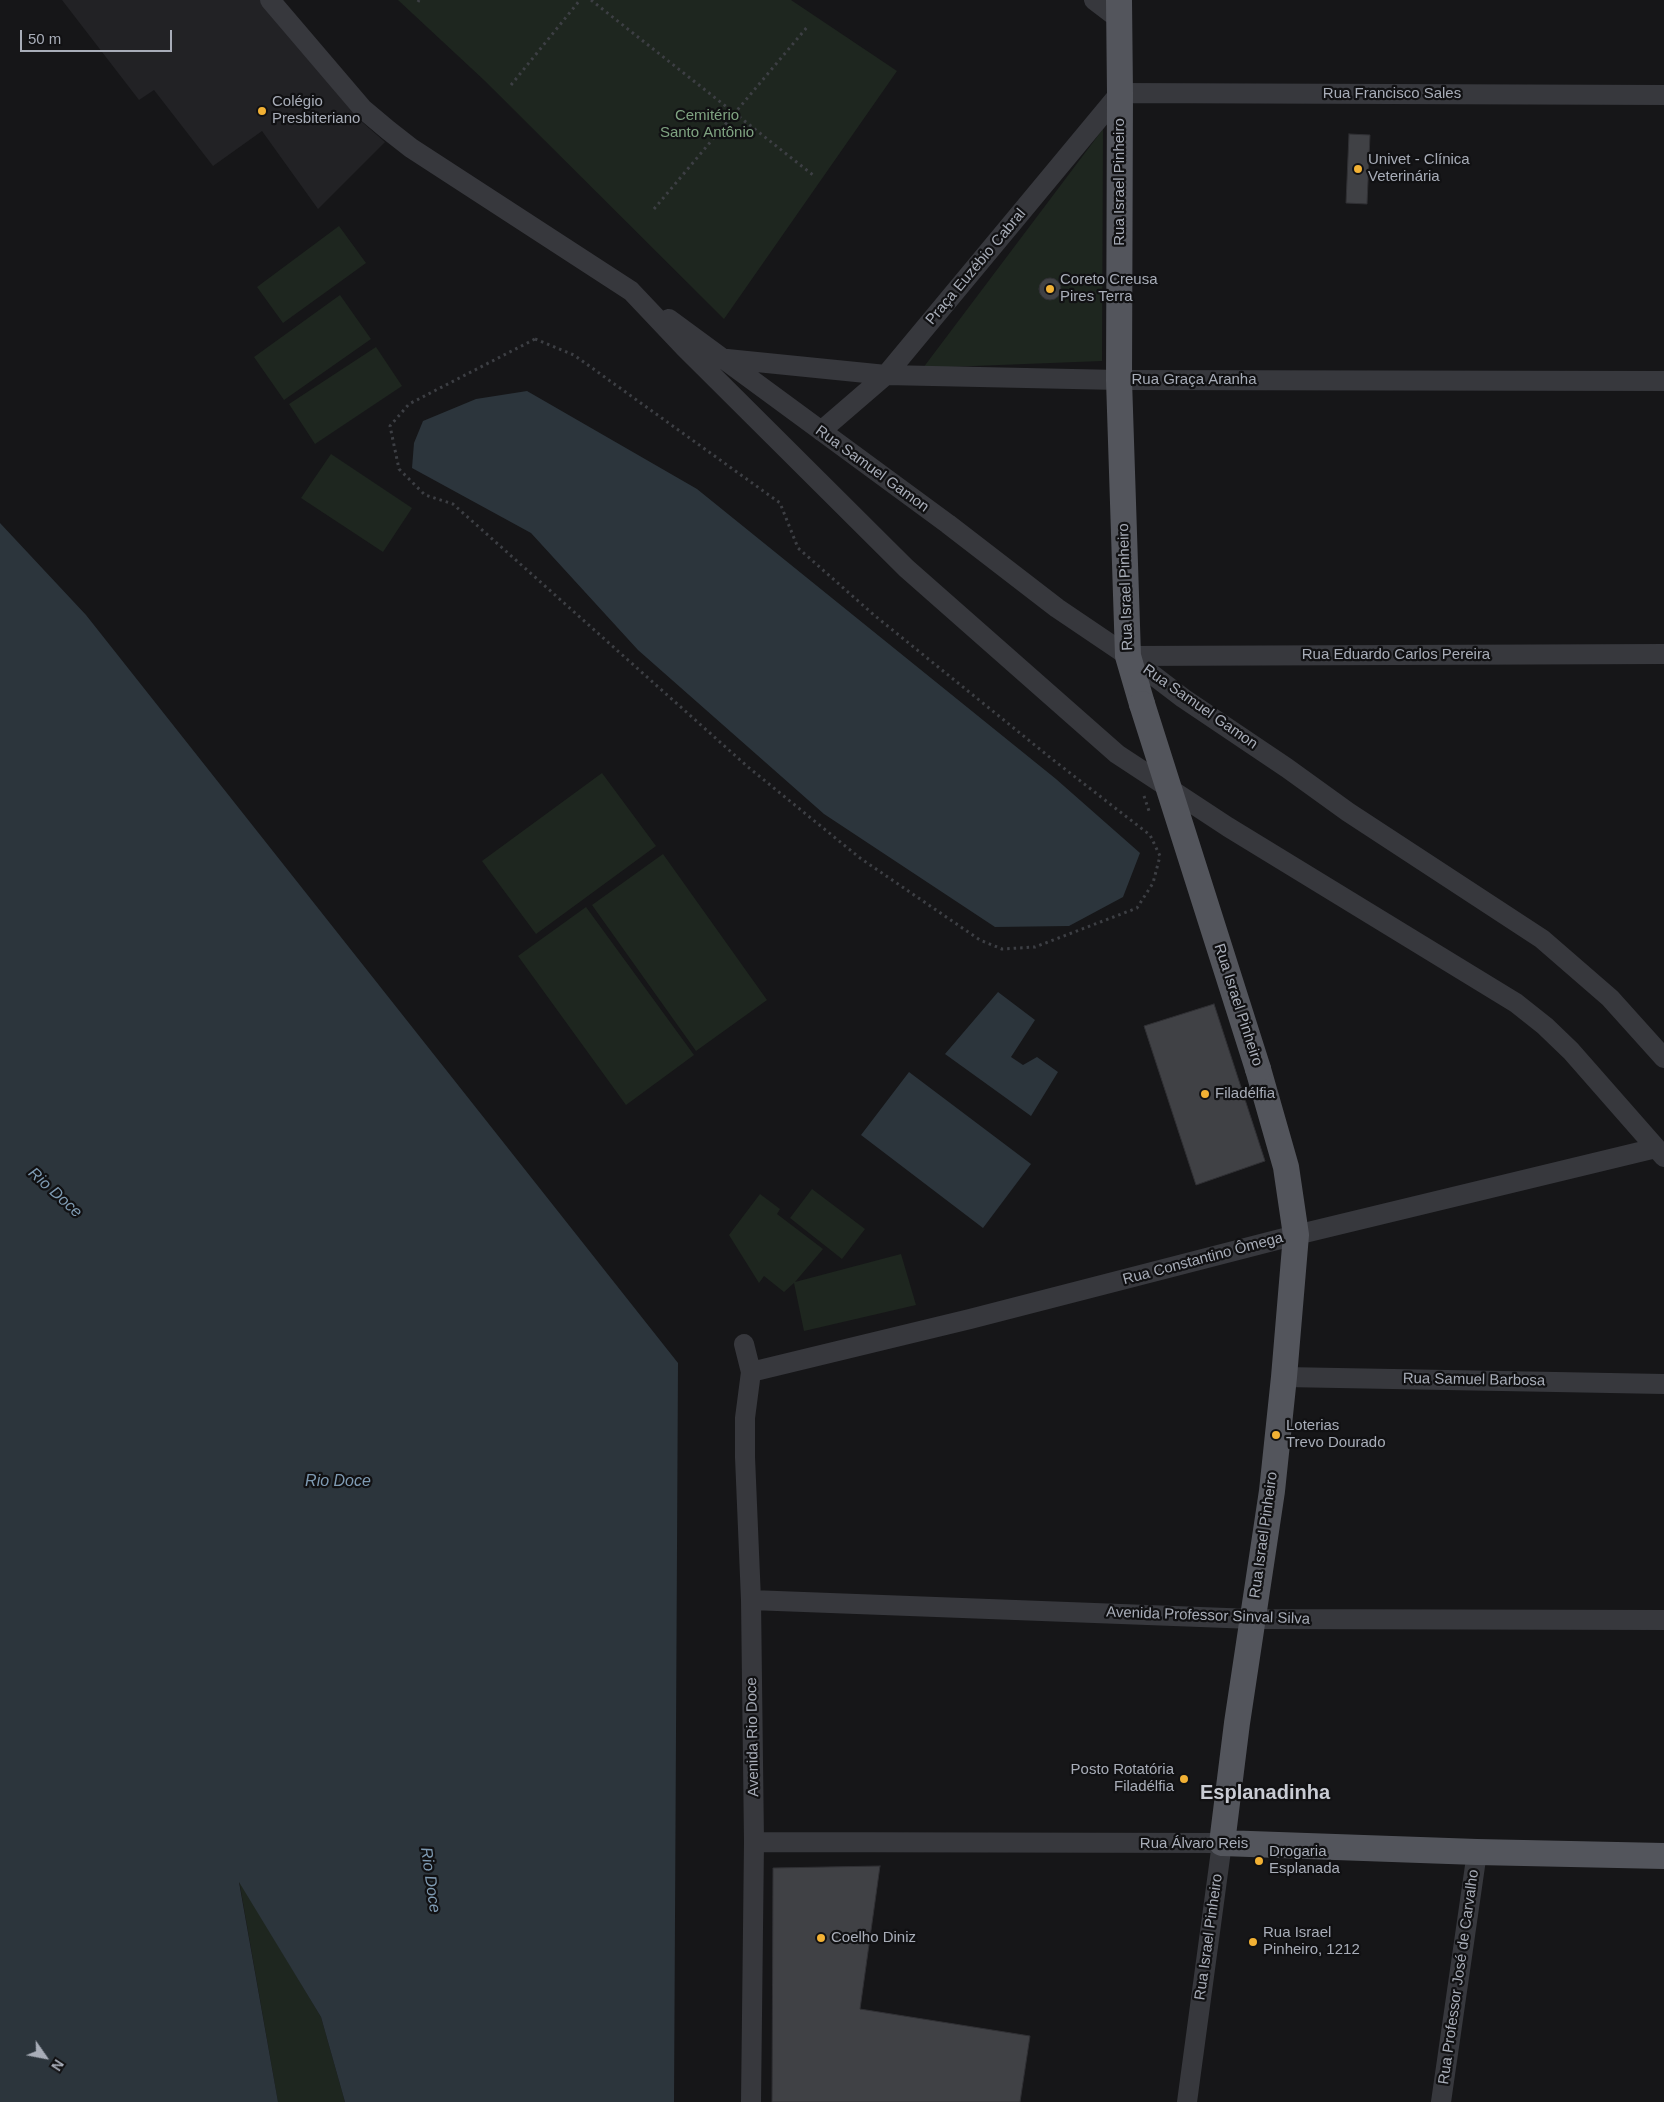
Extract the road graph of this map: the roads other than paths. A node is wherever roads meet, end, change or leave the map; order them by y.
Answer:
1 (270, 0) edge
2 (1094, 0) edge
3 (1119, 9) edge
4 (1120, 93) junction
5 (1664, 95) edge
6 (631, 291) junction
7 (726, 359) junction
8 (886, 375) junction
9 (1118, 380) junction
10 (1664, 381) edge
11 (821, 431) junction
12 (1664, 654) edge
13 (1128, 656) junction
14 (1664, 1058) edge
15 (1660, 1152) edge
16 (1296, 1235) junction
17 (744, 1344) dead end
18 (752, 1372) junction
19 (1284, 1377) junction
20 (1664, 1384) edge
21 (751, 1600) junction
22 (1253, 1618) junction
23 (1664, 1620) edge
24 (754, 1842) junction
25 (1222, 1843) junction
26 (1477, 1852) junction
27 (1664, 1856) edge
28 (751, 2102) edge
29 (1187, 2102) edge
30 (1441, 2102) edge

1 - 6 street
2 - 3 street
3 - 4 main road, Rua Israel Pinheiro
4 - 5 street, Rua Francisco Sales
4 - 8 street, Praça Euzébio Cabral
4 - 9 main road, Rua Israel Pinheiro
6 - 7 street, Rua Samuel Gamon
6 - 15 street
7 - 8 street, Rua Graça Aranha
7 - 11 street, Rua Samuel Gamon
8 - 9 street, Rua Graça Aranha
8 - 11 street, Praça Euzébio Cabral
9 - 10 street, Rua Graça Aranha
9 - 13 main road, Rua Israel Pinheiro
11 - 13 street, Rua Samuel Gamon
12 - 13 street, Rua Eduardo Carlos Pereira
13 - 14 street, Rua Samuel Gamon
13 - 16 main road, Rua Israel Pinheiro, bridge
15 - 16 street, Rua Constantino Ômega
16 - 18 street, Rua Constantino Ômega
16 - 19 main road, Rua Israel Pinheiro
17 - 18 street
18 - 21 street, Avenida Rio Doce
19 - 20 street, Rua Samuel Barbosa
19 - 22 main road, Rua Israel Pinheiro
21 - 22 street, Avenida Professor Sinval Silva
21 - 24 street, Avenida Rio Doce
22 - 23 street, Avenida Professor Sinval Silva
22 - 25 main road, Rua Israel Pinheiro
24 - 25 street, Rua Álvaro Reis
24 - 28 street, Avenida Rio Doce
25 - 26 main road, Rua Álvaro Reis
25 - 29 street, Rua Israel Pinheiro
26 - 27 main road, Rua Álvaro Reis
26 - 30 street, Rua Professor José de Carvalho

